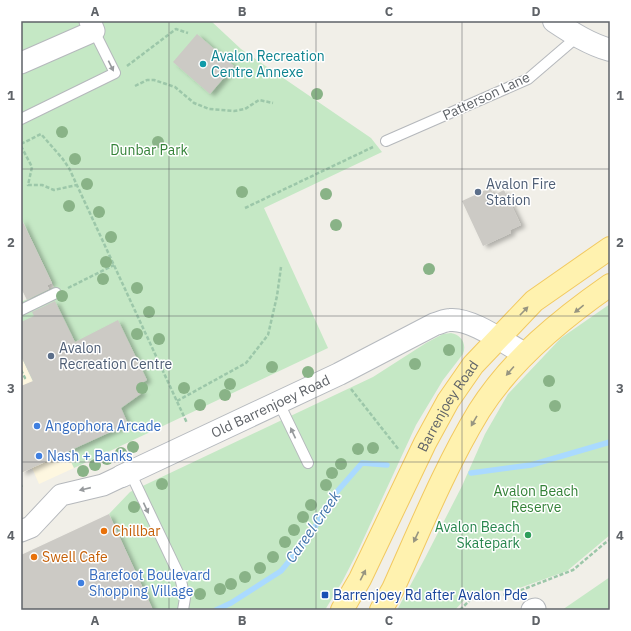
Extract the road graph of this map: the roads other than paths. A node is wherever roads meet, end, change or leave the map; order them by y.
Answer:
1 (554, 21) edge
2 (92, 26) edge
3 (577, 36) junction
4 (610, 50) edge
5 (21, 63) edge
6 (21, 119) edge
7 (386, 141) road end
8 (610, 248) edge
9 (610, 285) edge
10 (56, 293) road end
11 (21, 310) edge
12 (497, 338) junction
13 (525, 354) junction
14 (279, 403) junction
15 (308, 463) dead end
16 (126, 474) junction
17 (21, 532) edge
18 (183, 610) edge
19 (342, 610) edge
20 (381, 610) edge

1 - 3 street
2 - 5 street
2 -> 6 lane
3 - 4 street
3 - 7 lane, Patterson Lane
12 -> 8 main road, Barrenjoey Road
9 -> 13 main road, Barrenjoey Road
10 - 11 lane
12 - 13 street, Old Barrenjoey Road
12 - 14 street, Old Barrenjoey Road
19 -> 12 main road, Barrenjoey Road
13 -> 20 main road, Barrenjoey Road
15 -> 14 lane
14 - 16 street, Old Barrenjoey Road
16 -> 17 street, Old Barrenjoey Road
16 -> 18 lane

